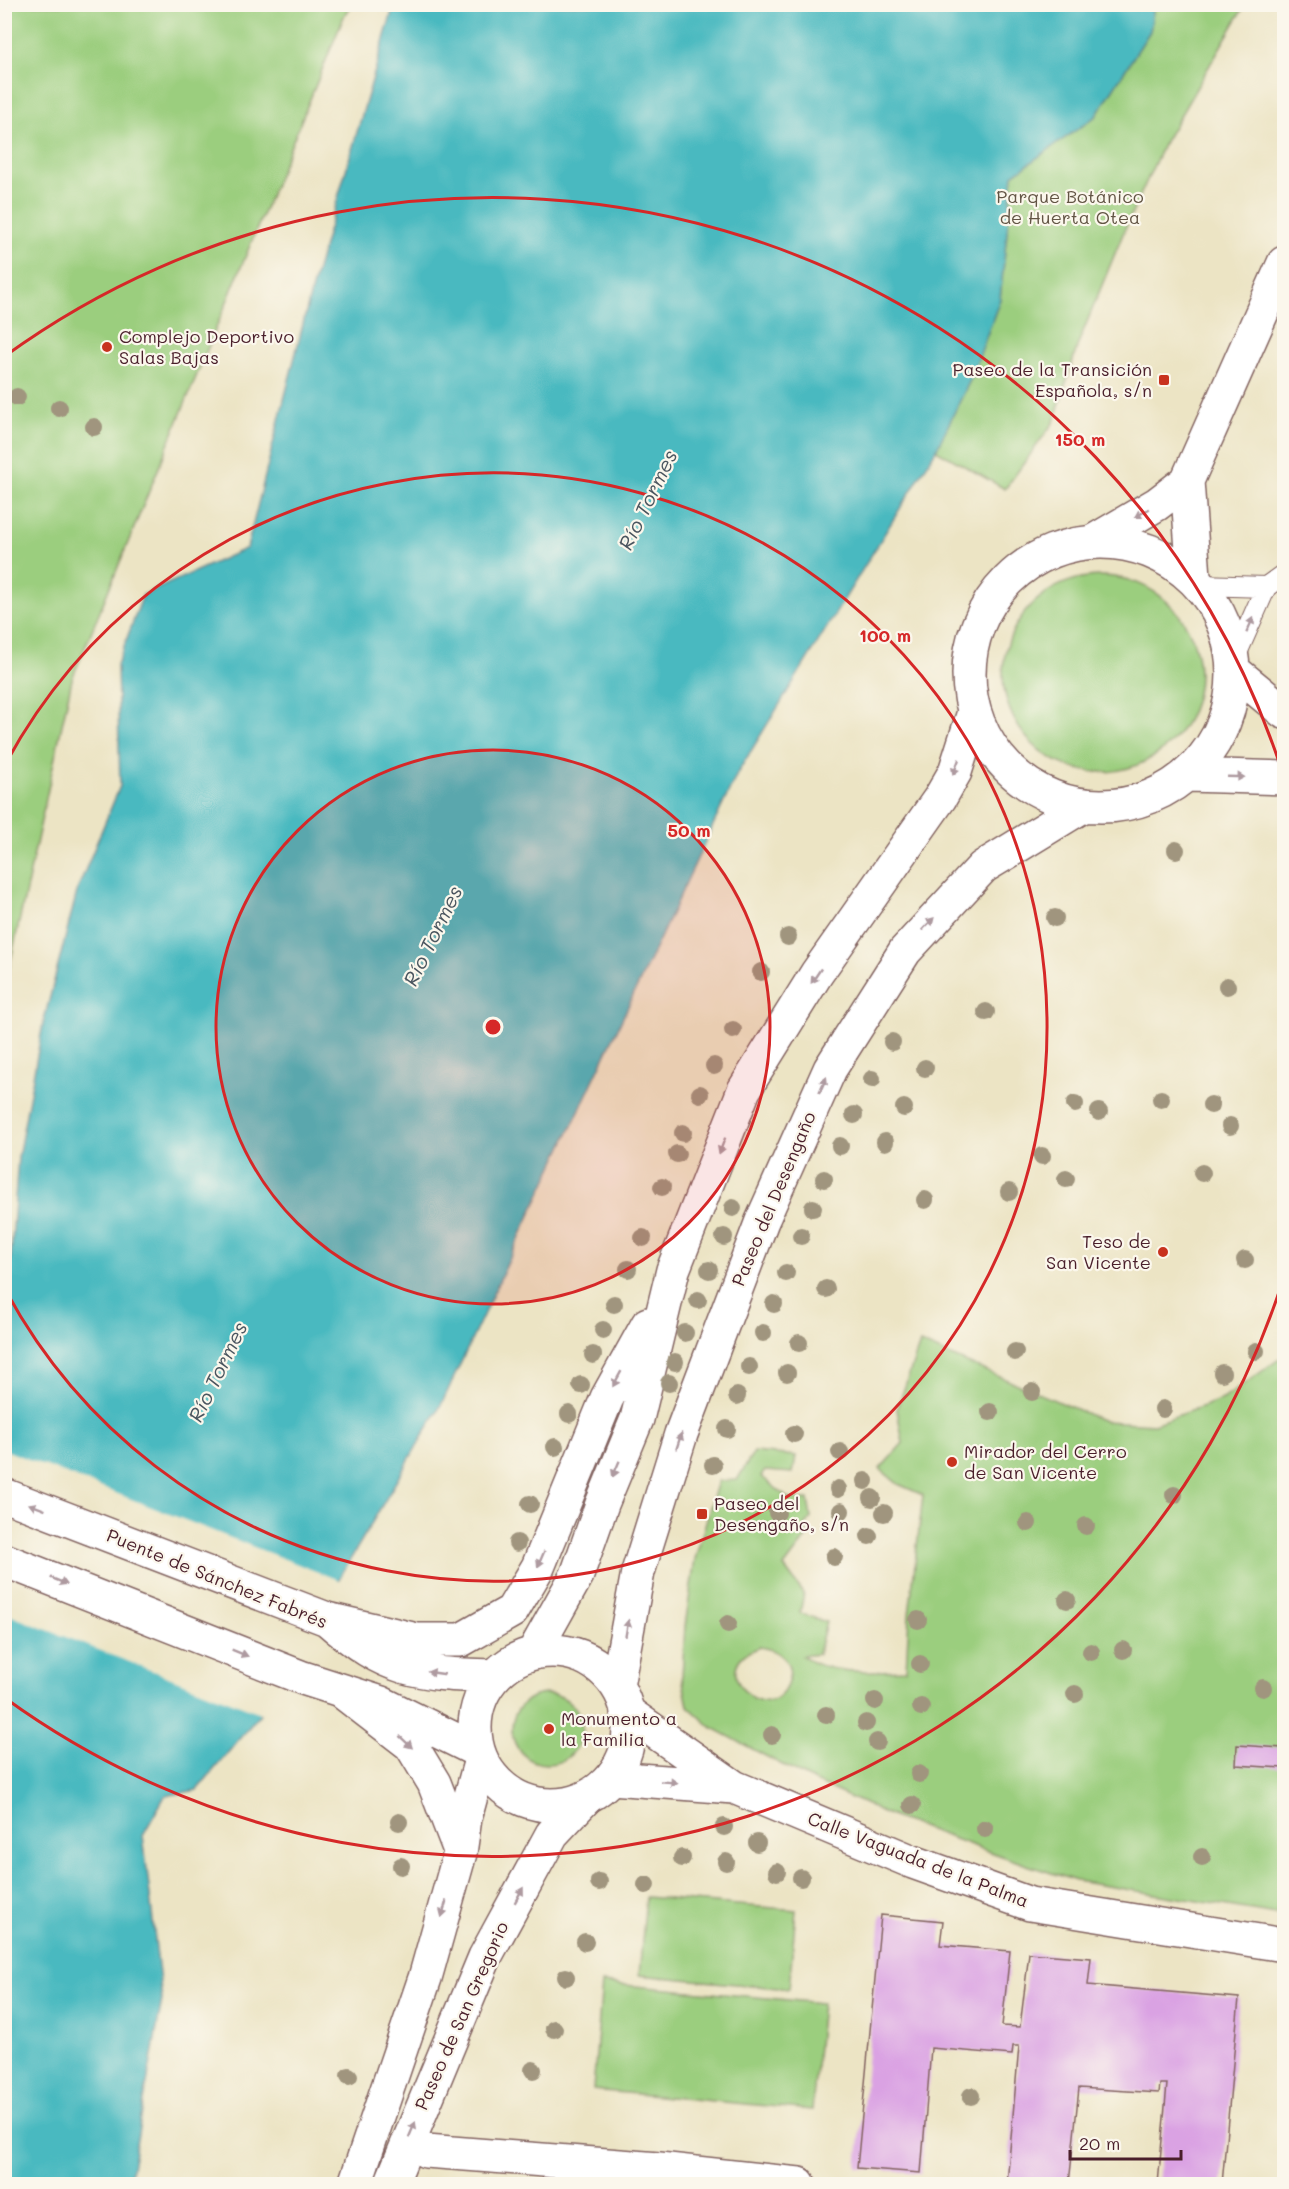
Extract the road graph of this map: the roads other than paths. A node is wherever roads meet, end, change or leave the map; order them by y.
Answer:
1 (1284, 263) edge
2 (1187, 481) junction
3 (1094, 541) junction
4 (1284, 574) edge
5 (1197, 581) junction
6 (1266, 587) junction
7 (1234, 667) junction
8 (974, 712) junction
9 (1284, 712) edge
10 (1188, 775) junction
11 (1284, 778) edge
12 (1083, 806) junction
13 (666, 1292) junction
14 (4, 1495) edge
15 (4, 1560) edge
16 (346, 1629) junction
17 (534, 1652) junction
18 (494, 1676) junction
19 (339, 1691) junction
20 (622, 1699) junction
21 (479, 1755) junction
22 (734, 1787) junction
23 (599, 1788) junction
24 (460, 1853) junction
25 (1284, 1945) edge
26 (426, 2151) dead end
27 (355, 2184) edge
28 (391, 2184) edge
29 (799, 2184) edge

1 - 2 main road
2 -> 3 main road
2 - 5 main road
3 - 5 main road
3 - 8 main road
4 - 6 lane
5 - 6 lane
5 - 7 main road
7 -> 6 lane
7 - 9 main road
7 - 10 main road
8 - 12 main road
8 -> 13 main road
10 -> 11 main road
10 - 12 main road
20 -> 12 main road, Paseo del Desengaño
13 -> 16 main road
13 -> 17 main road
16 -> 14 main road, Puente de Sánchez Fabrés
15 -> 19 main road
18 -> 16 main road, Puente de Sánchez Fabrés
17 - 18 main road
17 - 20 main road
18 - 21 main road
19 - 21 main road
19 -> 24 main road
20 - 22 main road, Calle Vaguada de la Palma
20 - 23 main road
21 - 23 main road
21 - 24 main road
23 -> 22 main road, Calle Vaguada de la Palma
22 - 25 main road, Calle Vaguada de la Palma
28 -> 23 main road, Paseo de San Gregorio
24 -> 27 main road
26 - 29 main road

